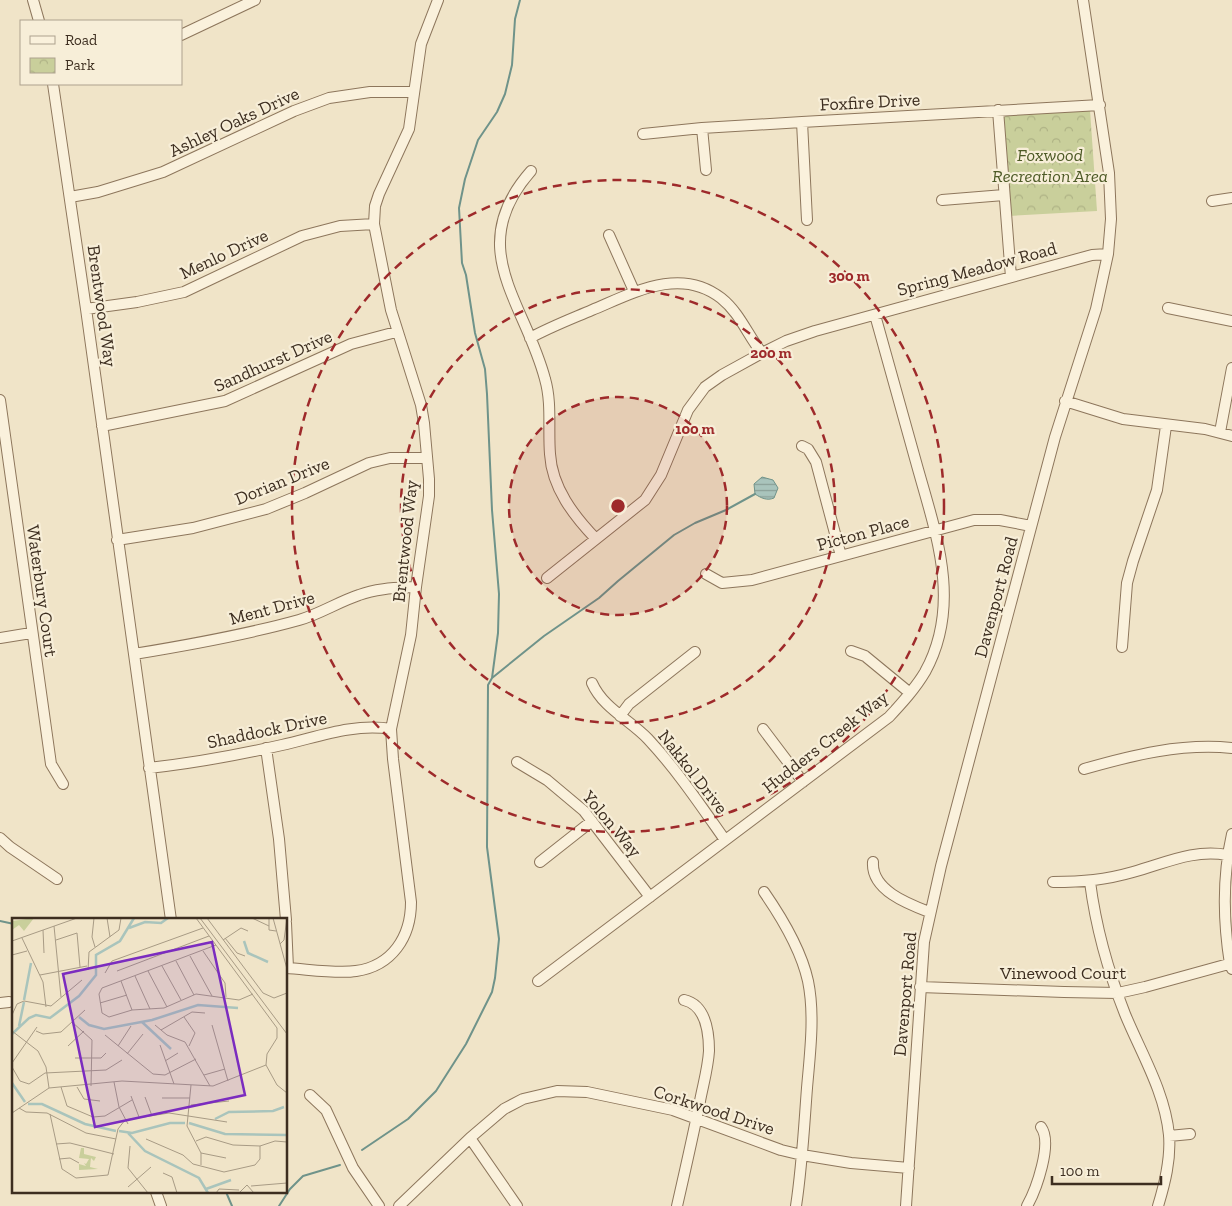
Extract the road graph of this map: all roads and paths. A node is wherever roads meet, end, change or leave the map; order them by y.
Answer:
1 (33, 0) edge
2 (255, 0) edge
3 (438, 0) edge
4 (1083, 0) edge
5 (39, 20) edge
6 (182, 35) edge
7 (53, 85) edge
8 (414, 92) junction
9 (1100, 105) junction
10 (998, 110) junction
11 (802, 122) junction
12 (702, 128) junction
13 (643, 134) dead end
14 (706, 170) dead end
15 (531, 171) dead end
16 (1004, 194) junction
17 (70, 197) junction
18 (1232, 198) edge
19 (942, 200) dead end
20 (1212, 201) dead end
21 (807, 220) dead end
22 (374, 224) junction
23 (608, 234) dead end
24 (1108, 254) junction
25 (1011, 277) junction
26 (634, 291) junction
27 (1168, 308) dead end
28 (86, 309) junction
29 (875, 315) junction
30 (1232, 321) edge
31 (396, 332) junction
32 (530, 338) junction
33 (762, 353) junction
34 (1232, 368) edge
35 (0, 400) edge
36 (1065, 401) junction
37 (102, 426) junction
38 (1166, 426) junction
39 (1220, 432) junction
40 (1232, 436) edge
41 (802, 446) dead end
42 (427, 458) junction
43 (1031, 526) junction
44 (934, 530) junction
45 (596, 539) junction
46 (117, 540) junction
47 (841, 556) junction
48 (706, 574) dead end
49 (547, 578) dead end
50 (416, 588) junction
51 (32, 633) junction
52 (0, 638) edge
53 (1122, 647) dead end
54 (851, 651) dead end
55 (694, 652) dead end
56 (134, 654) junction
57 (592, 683) dead end
58 (910, 694) junction
59 (620, 716) junction
60 (391, 729) junction
61 (763, 729) dead end
62 (266, 748) junction
63 (1232, 748) edge
64 (518, 762) dead end
65 (149, 768) junction
66 (1084, 769) dead end
67 (803, 782) junction
68 (62, 784) dead end
69 (592, 822) junction
70 (1232, 834) edge
71 (0, 838) edge
72 (725, 840) junction
73 (1227, 855) junction
74 (540, 862) dead end
75 (873, 862) dead end
76 (57, 879) dead end
77 (1053, 882) dead end
78 (1090, 882) junction
79 (764, 892) dead end
80 (650, 897) junction
81 (929, 912) junction
82 (171, 918) edge
83 (286, 918) edge
84 (1231, 966) edge
85 (288, 968) edge
86 (538, 981) dead end
87 (920, 986) junction
88 (1118, 993) junction
89 (684, 1000) dead end
90 (310, 1095) dead end
91 (697, 1118) junction
92 (1041, 1127) dead end
93 (1190, 1134) dead end
94 (1169, 1136) junction
95 (470, 1138) junction
96 (802, 1156) junction
97 (909, 1168) junction
98 (157, 1194) edge
99 (161, 1206) edge
100 (379, 1206) edge
101 (400, 1206) edge
102 (517, 1206) edge
103 (677, 1206) edge
104 (796, 1206) edge
105 (906, 1206) edge
106 (1027, 1206) edge
107 (1158, 1206) edge

1 - 5 street
2 - 6 street
3 - 8 street, Brentwood Way
4 - 9 street, Davenport Road
7 - 17 street, Brentwood Way
8 - 17 street, Ashley Oaks Drive
8 - 22 street, Brentwood Way
9 - 10 street, Foxfire Drive
9 - 24 street, Davenport Road
10 - 11 street, Foxfire Drive
10 - 16 street
11 - 12 street, Foxfire Drive
11 - 21 street
12 - 13 street, Foxfire Drive
12 - 14 street
15 - 32 street
16 - 19 street
16 - 25 street
17 - 28 street, Brentwood Way
18 - 20 street
22 - 28 street, Menlo Drive
22 - 31 street, Brentwood Way
23 - 26 street
24 - 25 street, Spring Meadow Road
24 - 36 street, Davenport Road
25 - 29 street, Spring Meadow Road
26 - 32 street
26 - 33 street
27 - 30 street
28 - 37 street, Brentwood Way
29 - 33 street, Spring Meadow Road
29 - 44 street, Hudders Creek Way
31 - 37 street, Sandhurst Drive
31 - 42 street, Brentwood Way
32 - 45 street
33 - 45 street, Spring Meadow Road
34 - 39 street
35 - 51 street, Waterbury Court
36 - 38 street
36 - 43 street, Davenport Road
37 - 46 street, Brentwood Way
38 - 39 street
38 - 53 street
39 - 40 street
41 - 47 street
42 - 46 street, Dorian Drive
42 - 50 street, Brentwood Way
43 - 44 street, Picton Place
43 - 81 street, Davenport Road
44 - 47 street, Picton Place
44 - 58 street, Hudders Creek Way
45 - 49 street, Spring Meadow Road
46 - 56 street, Brentwood Way
47 - 48 street, Picton Place
50 - 56 street, Ment Drive
50 - 60 street, Brentwood Way
51 - 52 street
51 - 68 street, Waterbury Court
54 - 58 street
55 - 59 street
56 - 65 street, Brentwood Way
57 - 59 street, Nakkol Drive
58 - 67 street, Hudders Creek Way
59 - 72 street, Nakkol Drive
60 - 62 street, Shaddock Drive
60 - 85 street, Brentwood Way
61 - 67 street
62 - 65 street, Shaddock Drive
62 - 83 street
63 - 66 street
64 - 69 street, Yolon Way
65 - 82 street, Brentwood Way
67 - 72 street, Hudders Creek Way
69 - 74 street
69 - 80 street, Yolon Way
70 - 73 street
71 - 76 street
72 - 80 street, Hudders Creek Way
73 - 78 street
73 - 84 street
75 - 81 street
77 - 78 street
78 - 88 street
79 - 96 street
80 - 86 street, Hudders Creek Way
81 - 87 street, Davenport Road
84 - 88 street, Vinewood Court
87 - 88 street, Vinewood Court
87 - 97 street, Davenport Road
88 - 94 street
89 - 91 street
90 - 100 street
91 - 95 street, Corkwood Drive
91 - 96 street, Corkwood Drive
91 - 103 street
92 - 106 street
93 - 94 street
94 - 107 street
95 - 101 street, Corkwood Drive
95 - 102 street
96 - 97 street, Corkwood Drive
96 - 104 street
97 - 105 street, Davenport Road
98 - 99 street

